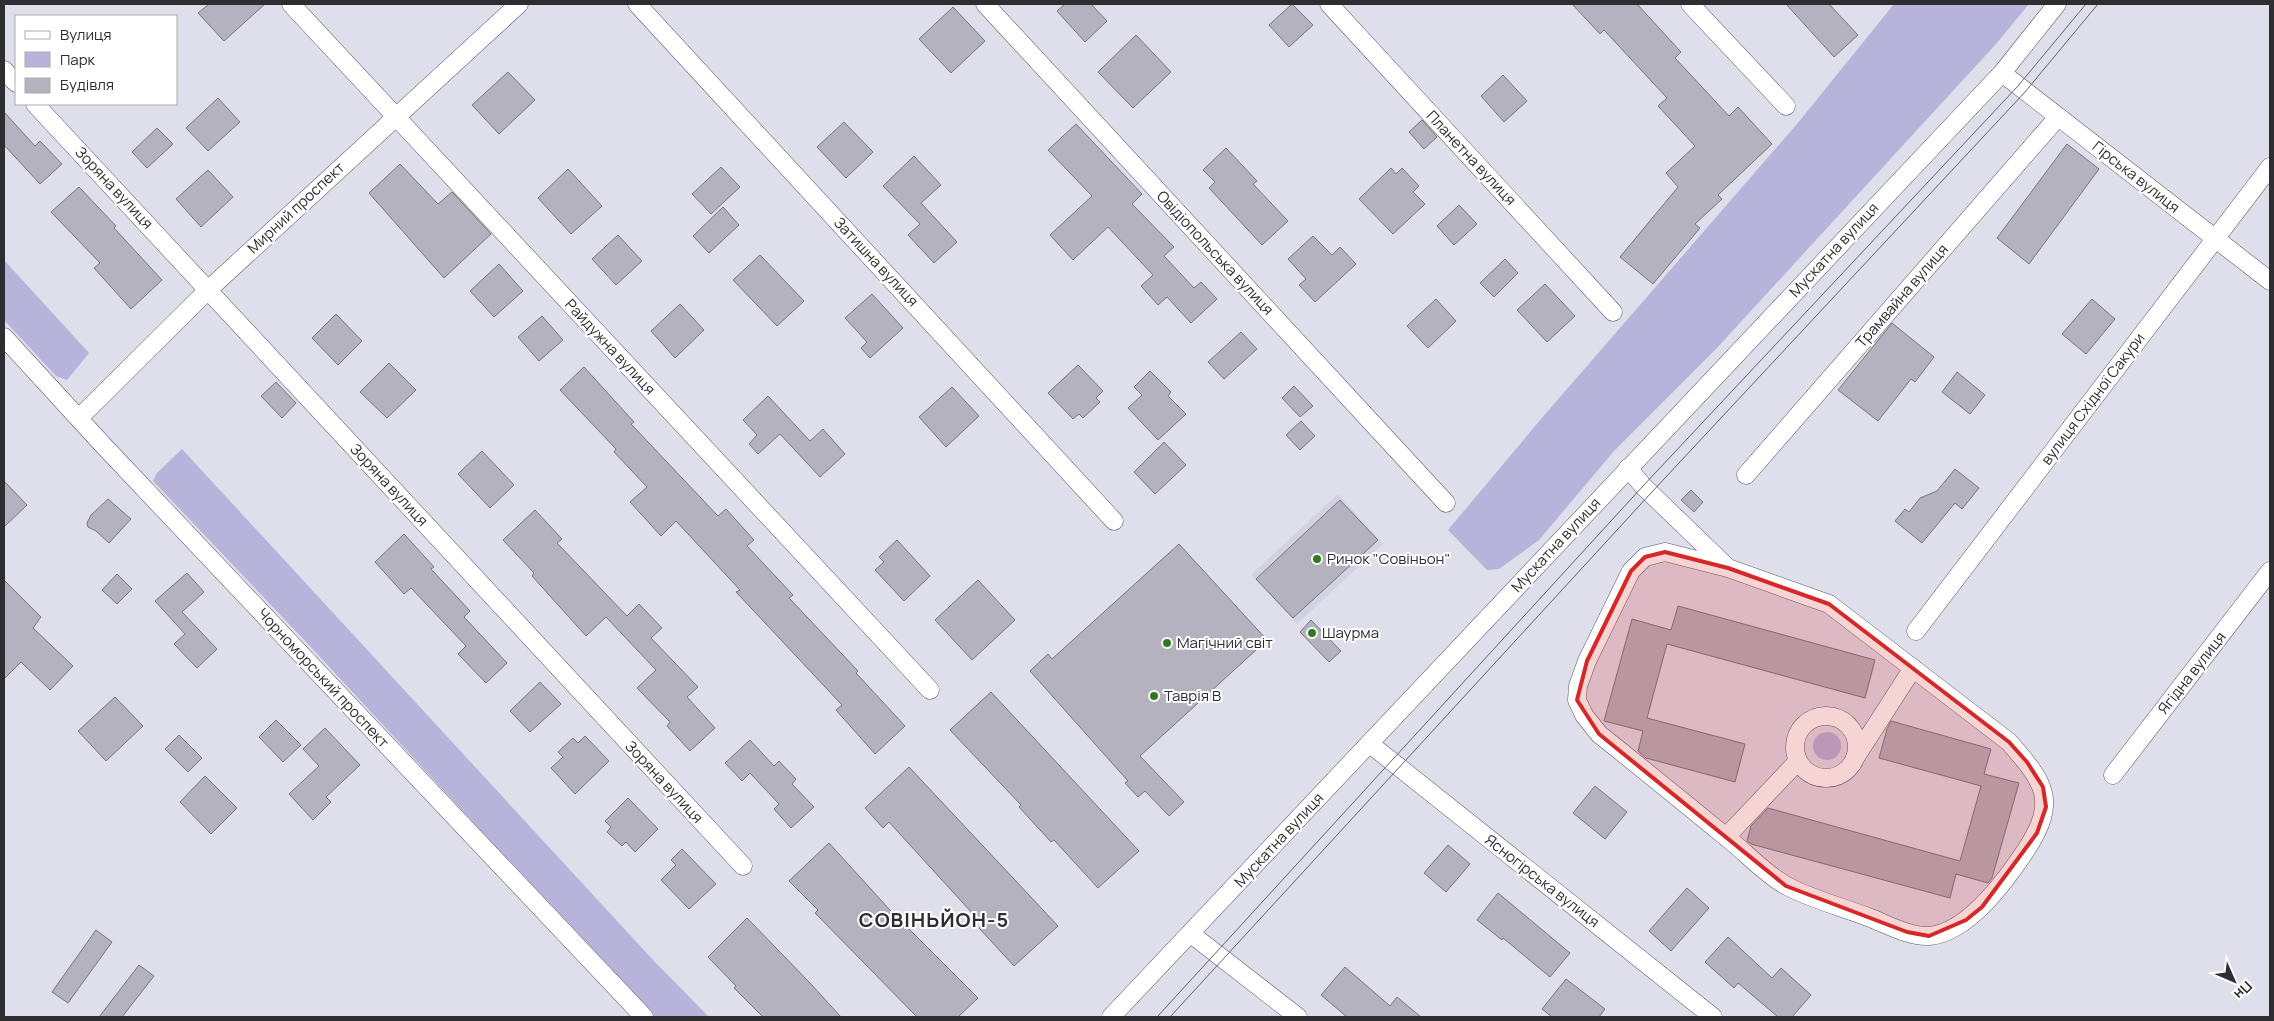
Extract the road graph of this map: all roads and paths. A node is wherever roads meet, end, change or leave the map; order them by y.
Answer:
1 (291, 4) edge
2 (519, 4) edge
3 (637, 4) edge
4 (985, 4) edge
5 (1329, 4) edge
6 (1690, 4) edge
7 (2058, 4) edge
8 (4, 70) edge
9 (2002, 73) junction
10 (15, 82) edge
11 (36, 105) edge
12 (1786, 106) dead end
13 (396, 116) junction
14 (2058, 117) junction
15 (2270, 167) edge
16 (2215, 239) junction
17 (2270, 281) edge
18 (208, 290) junction
19 (1613, 312) dead end
20 (4, 337) edge
21 (79, 418) junction
22 (1628, 468) junction
23 (1746, 475) dead end
24 (1446, 502) dead end
25 (1114, 521) dead end
26 (1728, 568) junction
27 (2270, 571) edge
28 (1916, 630) dead end
29 (1913, 668) junction
30 (930, 690) dead end
31 (1370, 744) junction
32 (1854, 758) junction
33 (1798, 761) junction
34 (2113, 775) dead end
35 (1726, 837) junction
36 (743, 866) dead end
37 (1191, 934) junction
38 (644, 1017) edge
39 (1111, 1017) edge
40 (1298, 1017) edge
41 (1713, 1017) edge

1 - 13 street, Райдужна вулиця
2 - 13 street, Мирний проспект
3 - 25 street, Затишна вулиця
4 - 24 street, Овідіопольська вулиця
5 - 19 street, Планетна вулиця
6 - 12 street
7 - 9 street, Мускатна вулиця
8 - 10 street
9 - 14 street, Гірська вулиця
9 - 22 street, Мускатна вулиця
11 - 18 street, Зоряна вулиця
13 - 18 street, Мирний проспект
13 - 30 street, Райдужна вулиця
14 - 16 street, Гірська вулиця
14 - 23 street, Трамвайна вулиця
15 - 16 street, вулиця Східної Сакури
16 - 17 street, Гірська вулиця
16 - 28 street, вулиця Східної Сакури
18 - 21 street, Мирний проспект
18 - 36 street, Зоряна вулиця
20 - 21 street, Чорноморський проспект
21 - 38 street, Чорноморський проспект
22 - 26 street
22 - 31 street, Мускатна вулиця
26 - 29 street
26 - 35 street
27 - 34 street, Ягідна вулиця
29 - 32 street
29 - 35 street
31 - 37 street, Мускатна вулиця
31 - 41 street, Ясногірська вулиця
32 - 33 street
32 - 33 street
33 - 35 street
37 - 39 street, Мускатна вулиця
37 - 40 street

